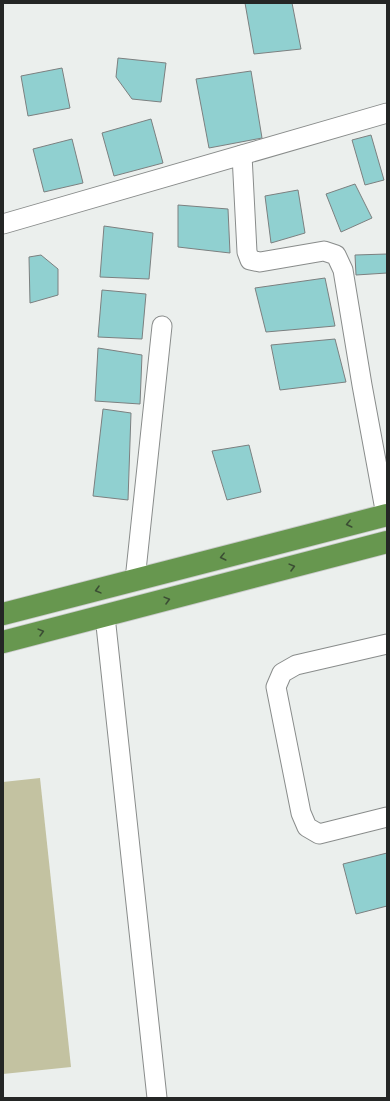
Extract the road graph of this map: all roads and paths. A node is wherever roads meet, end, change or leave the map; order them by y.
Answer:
1 (387, 113) edge
2 (242, 155) junction
3 (3, 224) edge
4 (162, 326) dead end
5 (387, 515) edge
6 (387, 542) edge
7 (135, 580) junction
8 (3, 614) edge
9 (105, 616) junction
10 (3, 642) edge
11 (387, 644) edge
12 (387, 817) edge
13 (157, 1098) edge

1 - 2 street
2 - 3 street
2 - 5 street
4 - 7 street
5 -> 7 highway
9 -> 6 highway
7 -> 8 highway
10 -> 9 highway
9 - 13 street
11 - 12 street

